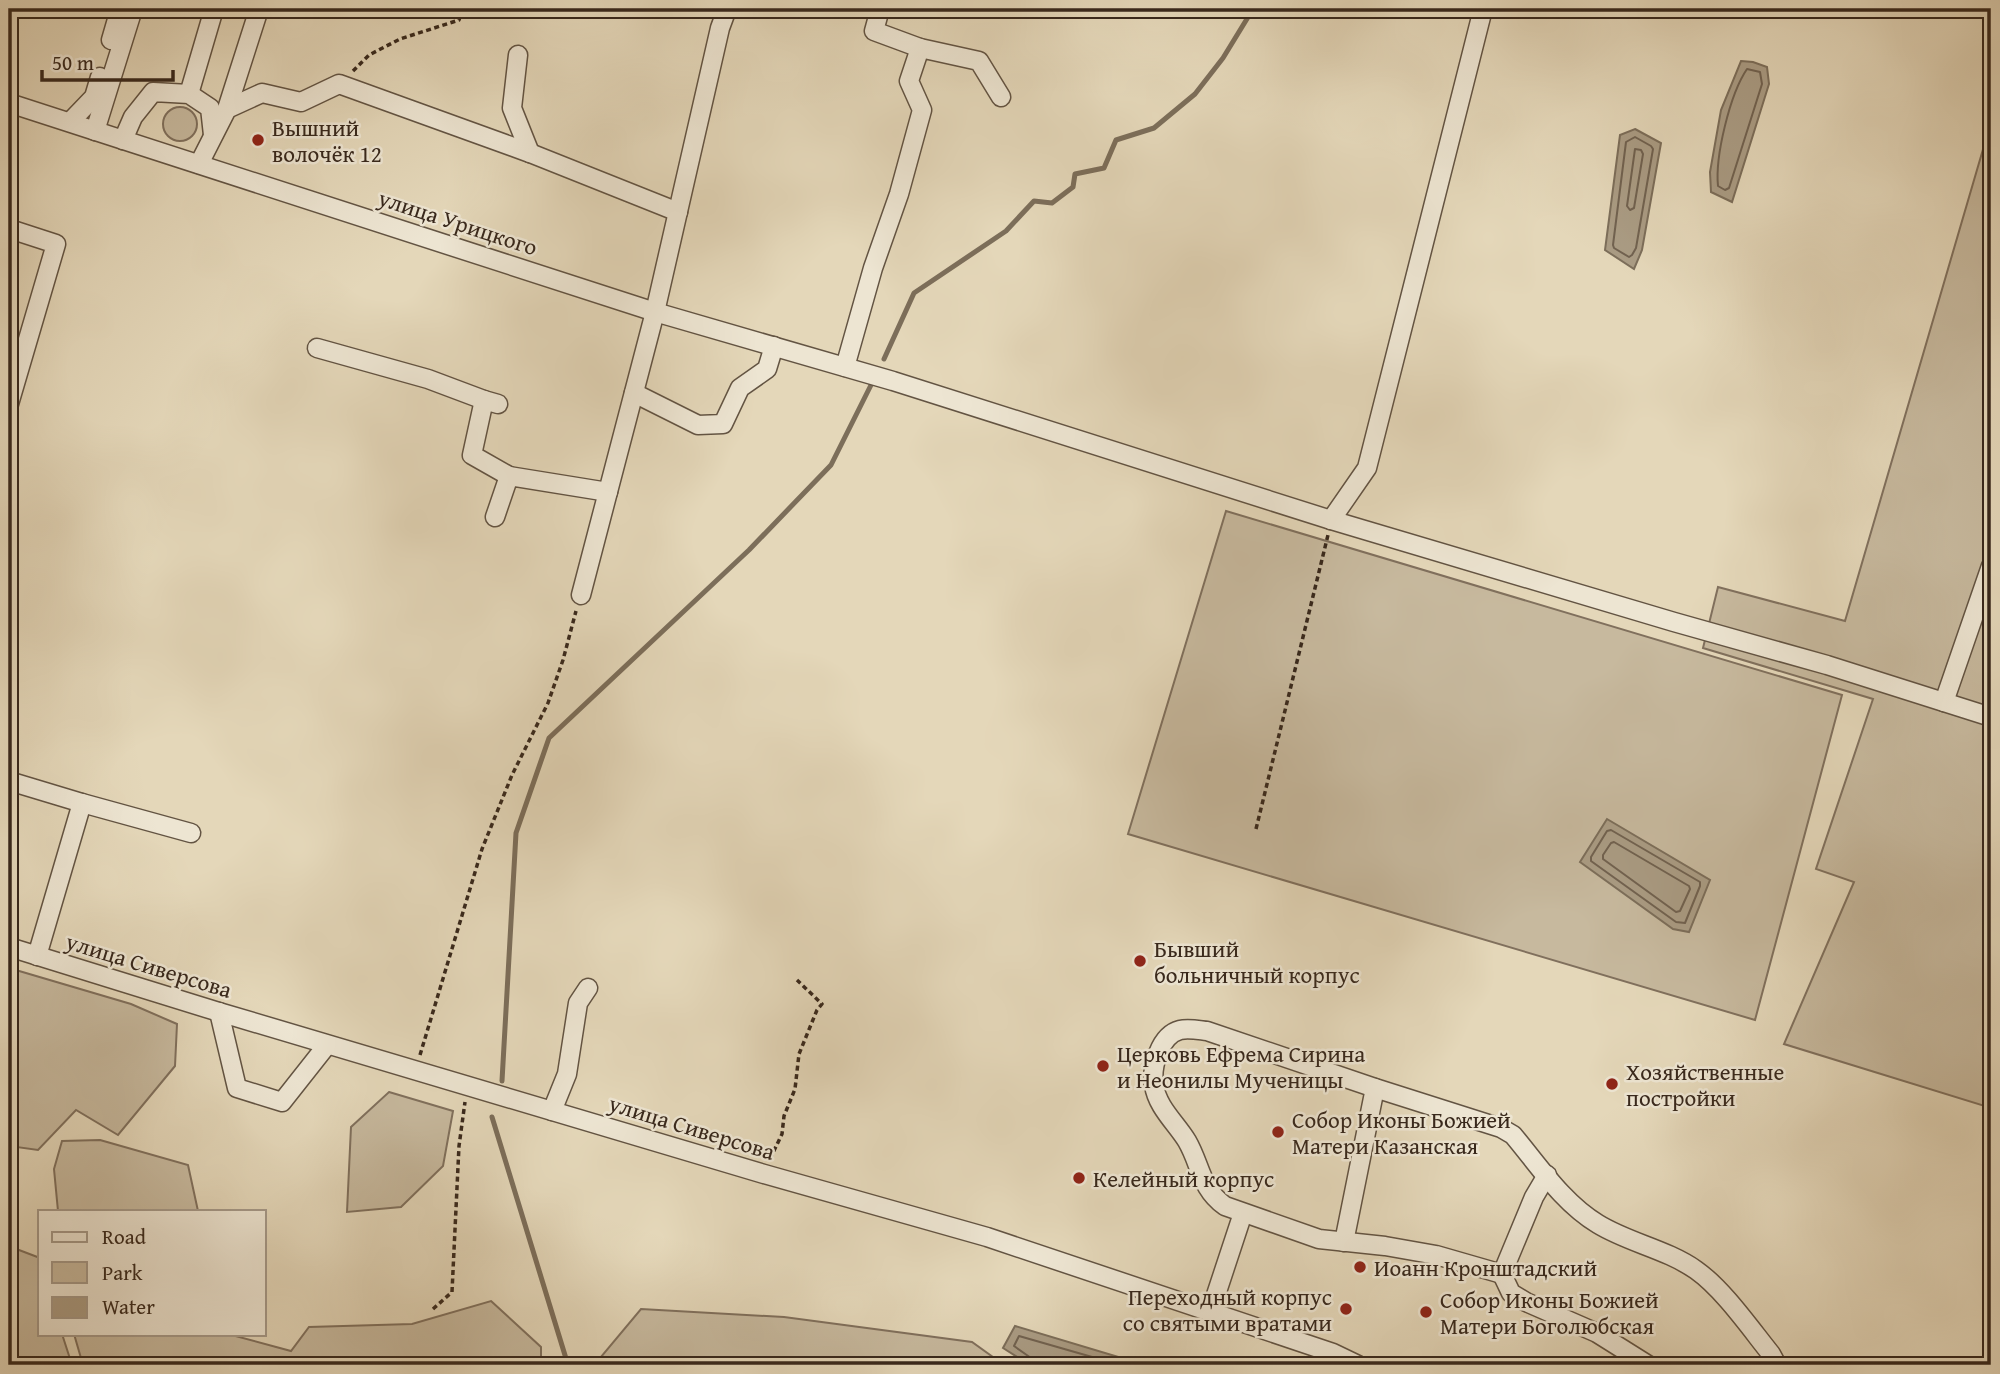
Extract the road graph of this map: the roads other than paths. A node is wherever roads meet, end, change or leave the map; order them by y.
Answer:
1 (120, 9) edge
2 (133, 9) edge
3 (215, 9) edge
4 (259, 9) edge
5 (727, 9) edge
6 (880, 9) edge
7 (1483, 9) edge
8 (920, 48) junction
9 (517, 55) dead end
10 (189, 94) junction
11 (1001, 97) dead end
12 (9, 103) edge
13 (227, 109) junction
14 (70, 122) junction
15 (95, 131) junction
16 (213, 135) junction
17 (123, 140) junction
18 (530, 153) junction
19 (200, 164) junction
20 (678, 212) junction
21 (16, 232) dead end
22 (655, 313) junction
23 (774, 346) junction
24 (317, 348) dead end
25 (845, 367) junction
26 (634, 393) junction
27 (9, 404) edge
28 (509, 476) junction
29 (608, 492) junction
30 (495, 517) dead end
31 (1332, 520) junction
32 (1991, 566) edge
33 (581, 595) road end
34 (1944, 702) junction
35 (1991, 717) edge
36 (9, 781) edge
37 (82, 803) junction
38 (191, 833) dead end
39 (9, 947) edge
40 (37, 956) junction
41 (588, 988) dead end
42 (219, 1012) junction
43 (327, 1045) junction
44 (1375, 1088) junction
45 (552, 1111) junction
46 (1547, 1175) junction
47 (1243, 1213) junction
48 (1344, 1242) junction
49 (1502, 1274) junction
50 (1210, 1312) junction
51 (1358, 1365) edge
52 (1648, 1365) edge
53 (1777, 1365) edge

1 - 14 street
2 - 15 street
3 - 10 street
4 - 13 street
5 - 20 street
6 - 8 street
7 - 31 street
8 - 11 street
8 - 25 street
9 - 18 street
10 - 16 street
10 - 17 street
12 - 14 street, улица Урицкого
13 - 16 street
13 - 18 street
14 - 15 street, улица Урицкого
15 - 17 street, улица Урицкого
16 - 19 street
17 - 19 street, улица Урицкого
18 - 20 street
19 - 22 street, улица Урицкого
20 - 22 street
21 - 27 street
22 - 23 street, улица Урицкого
22 - 26 street
23 - 25 street, улица Урицкого
23 - 26 street
24 - 28 street
25 - 31 street, улица Урицкого
26 - 29 street
28 - 29 street
28 - 30 street
29 - 33 street
31 - 34 street, улица Урицкого
32 - 34 street
34 - 35 street, улица Урицкого
36 - 37 street
37 - 38 street
37 - 40 street
39 - 40 street, улица Сиверсова
40 - 42 street, улица Сиверсова
41 - 45 street
42 - 43 street, улица Сиверсова
42 - 43 street
43 - 45 street, улица Сиверсова
44 - 46 street
44 - 47 street
44 - 48 street
45 - 50 street, улица Сиверсова
46 - 49 street
46 - 53 street
47 - 48 street
47 - 50 street
48 - 49 street
49 - 52 street
50 - 51 street, улица Сиверсова

